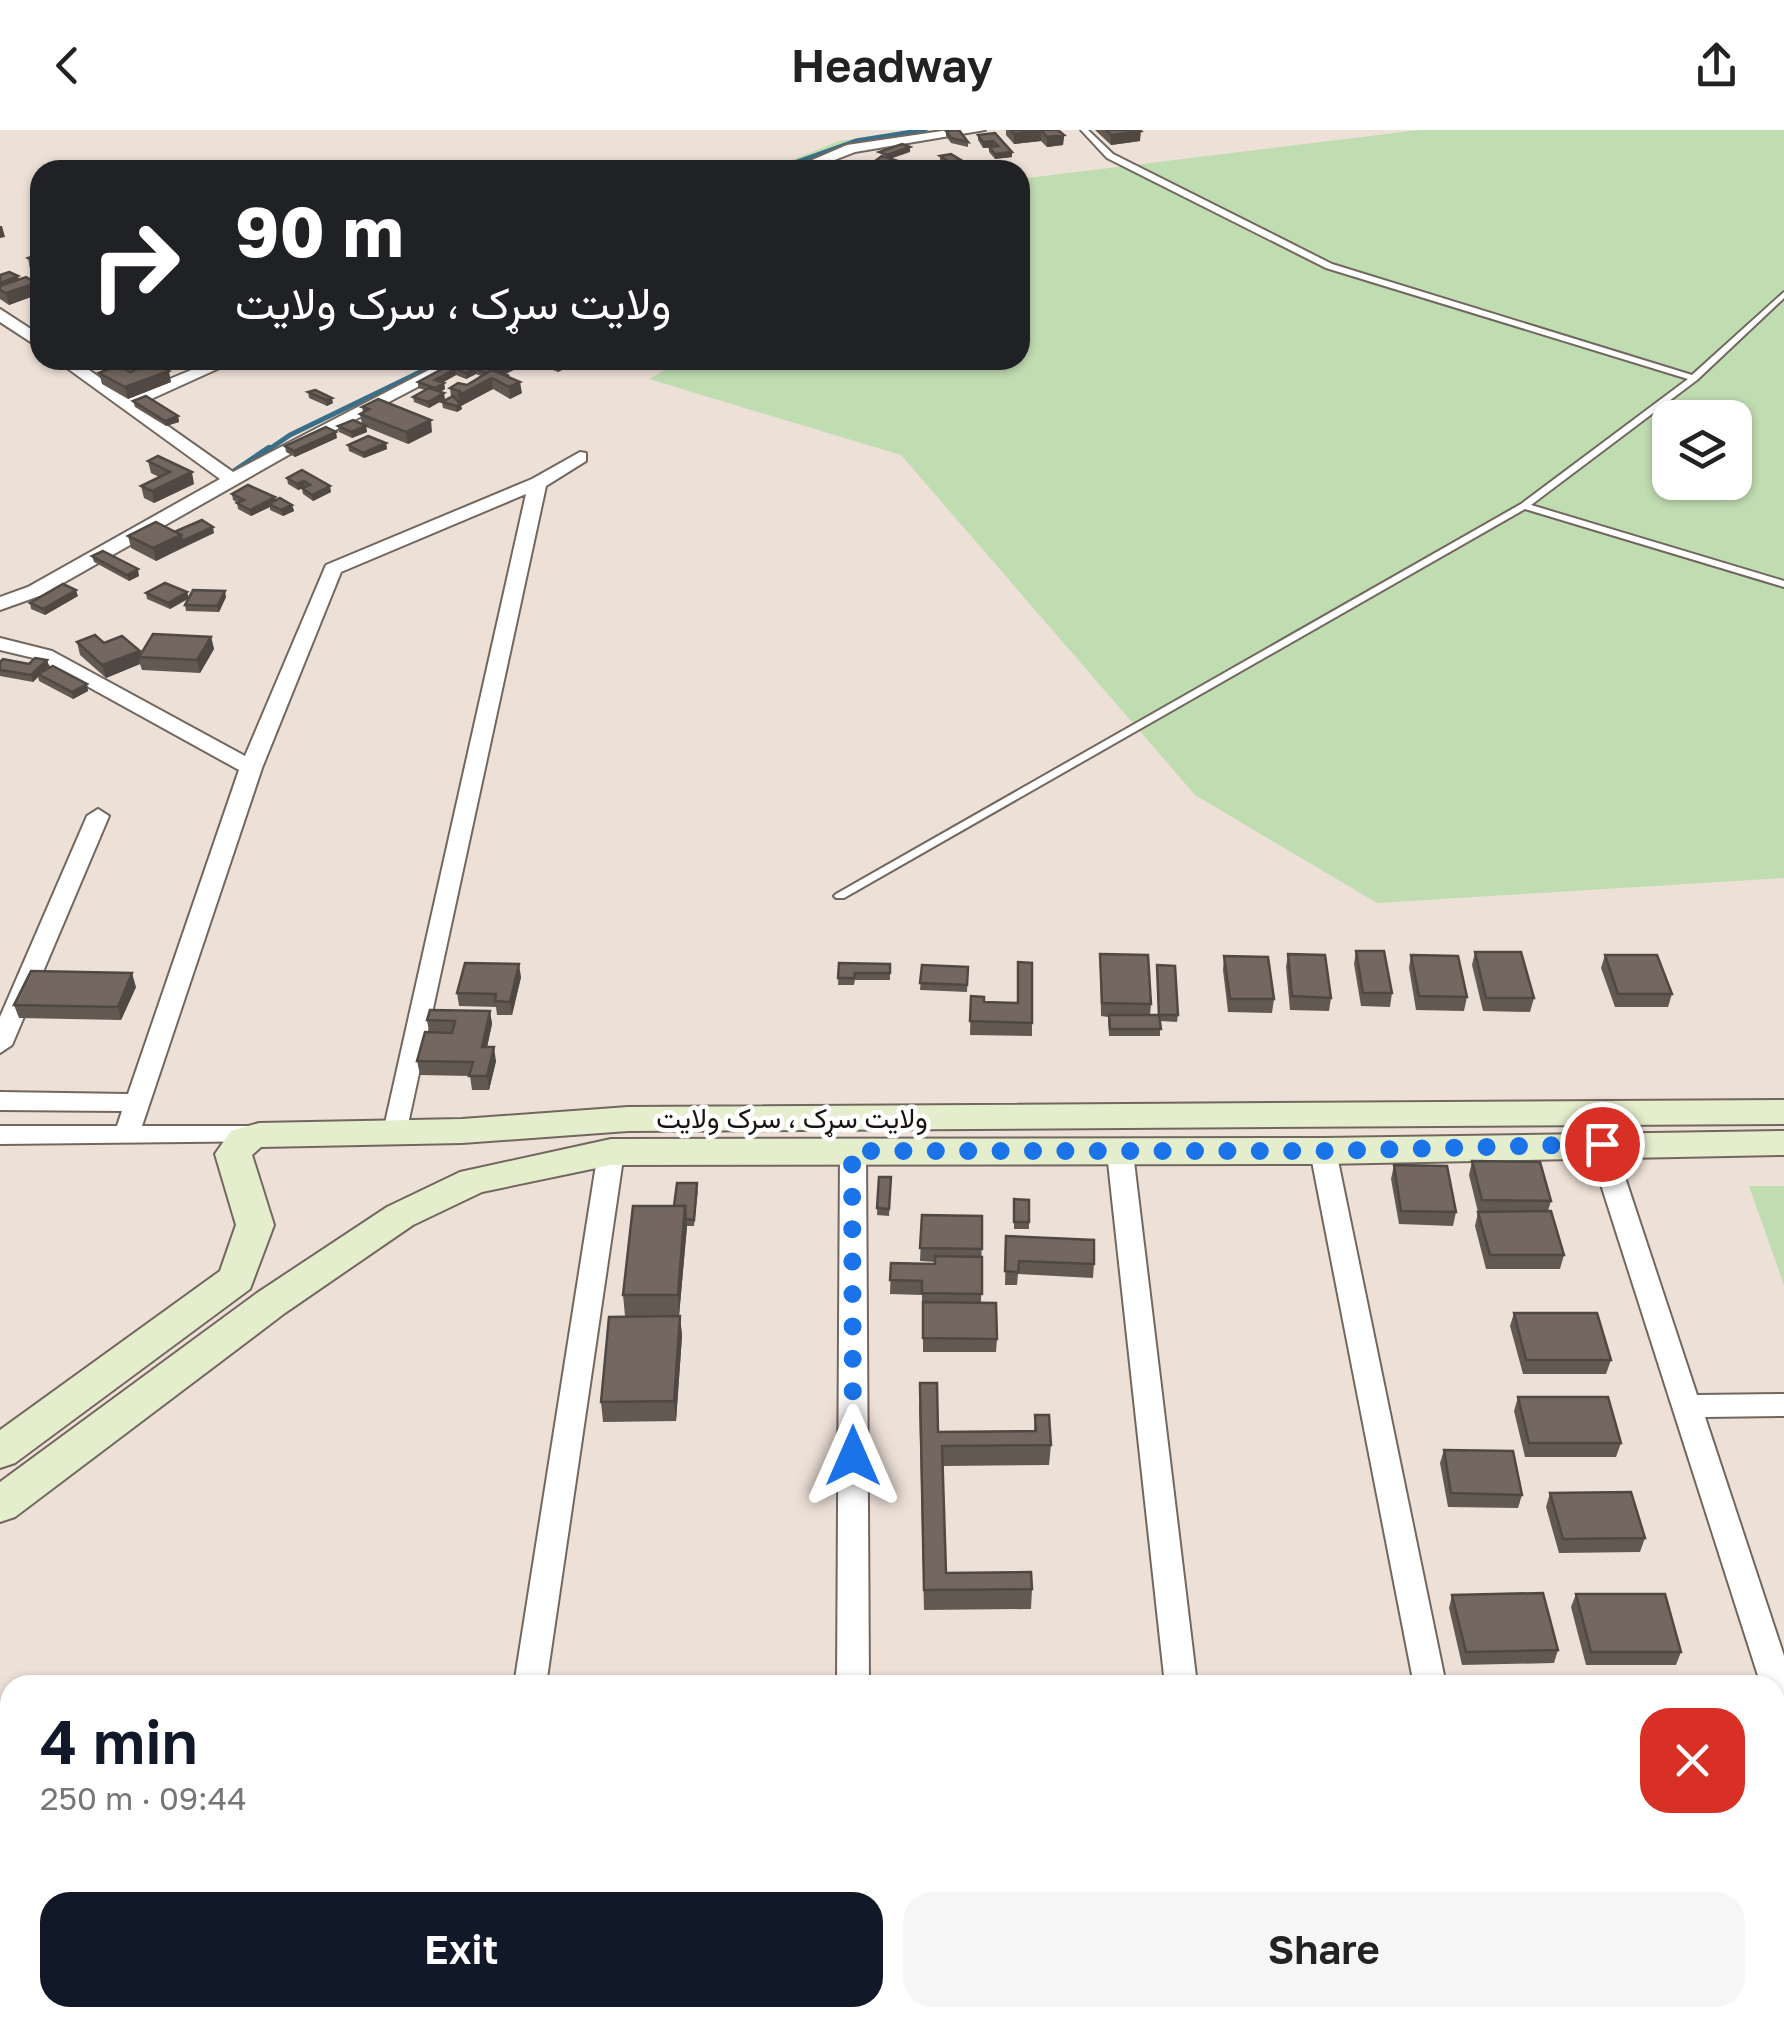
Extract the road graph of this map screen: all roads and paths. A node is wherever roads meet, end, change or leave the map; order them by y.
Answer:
1 (978, 130) edge
2 (1084, 130) edge
3 (821, 160) edge
4 (1784, 294) edge
5 (0, 314) edge
6 (30, 336) edge
7 (79, 370) edge
8 (206, 370) edge
9 (441, 370) edge
10 (1694, 378) junction
11 (126, 404) junction
12 (580, 457) dead end
13 (234, 482) junction
14 (538, 483) junction
15 (1524, 506) junction
16 (1784, 584) edge
17 (0, 604) edge
18 (0, 644) edge
19 (251, 768) junction
20 (98, 816) dead end
21 (840, 896) dead end
22 (0, 1045) edge
23 (0, 1101) edge
24 (138, 1103) junction
25 (1784, 1112) edge
26 (396, 1132) junction
27 (127, 1134) junction
28 (0, 1135) edge
29 (259, 1135) junction
30 (1784, 1143) edge
31 (1602, 1144) junction
32 (852, 1151) junction
33 (1323, 1151) junction
34 (611, 1152) junction
35 (1120, 1153) junction
36 (236, 1279) junction
37 (271, 1302) junction
38 (1686, 1406) junction
39 (1784, 1406) edge
40 (0, 1452) edge
41 (0, 1505) edge
42 (532, 1675) edge
43 (853, 1675) edge
44 (1179, 1675) edge
45 (1428, 1675) edge
46 (1773, 1675) edge

1 - 3 street
2 - 10 lane
4 - 10 lane
5 - 6 street
7 - 11 street
8 - 11 street
9 - 13 street
10 - 15 lane
11 - 13 street
12 - 14 street
13 - 17 street
14 - 19 street
14 - 26 street
15 - 16 lane
15 - 21 lane
18 - 19 street
19 - 24 street
20 - 22 street
23 - 24 street
24 - 27 street
25 - 26 main road, ولایت سړک ، سرک ولایت
26 - 29 main road, ولایت سړک ، سرک ولایت
27 - 28 street
27 - 29 street
29 - 36 main road
30 - 31 main road, ولایت سړک ، سرک ولایت
31 - 33 main road, ولایت سړک ، سرک ولایت
31 - 38 street
32 - 34 main road, ولایت سړک ، سرک ولایت
32 - 35 main road, ولایت سړک ، سرک ولایت
32 - 43 street
33 - 35 main road, ولایت سړک ، سرک ولایت
33 - 45 street
34 - 37 main road, ولایت سړک ، سرک ولایت
34 - 42 street
35 - 44 street
36 - 37 main road
36 - 40 main road
37 - 41 main road, ولایت سړک ، سرک ولایت
38 - 39 street
38 - 46 street

